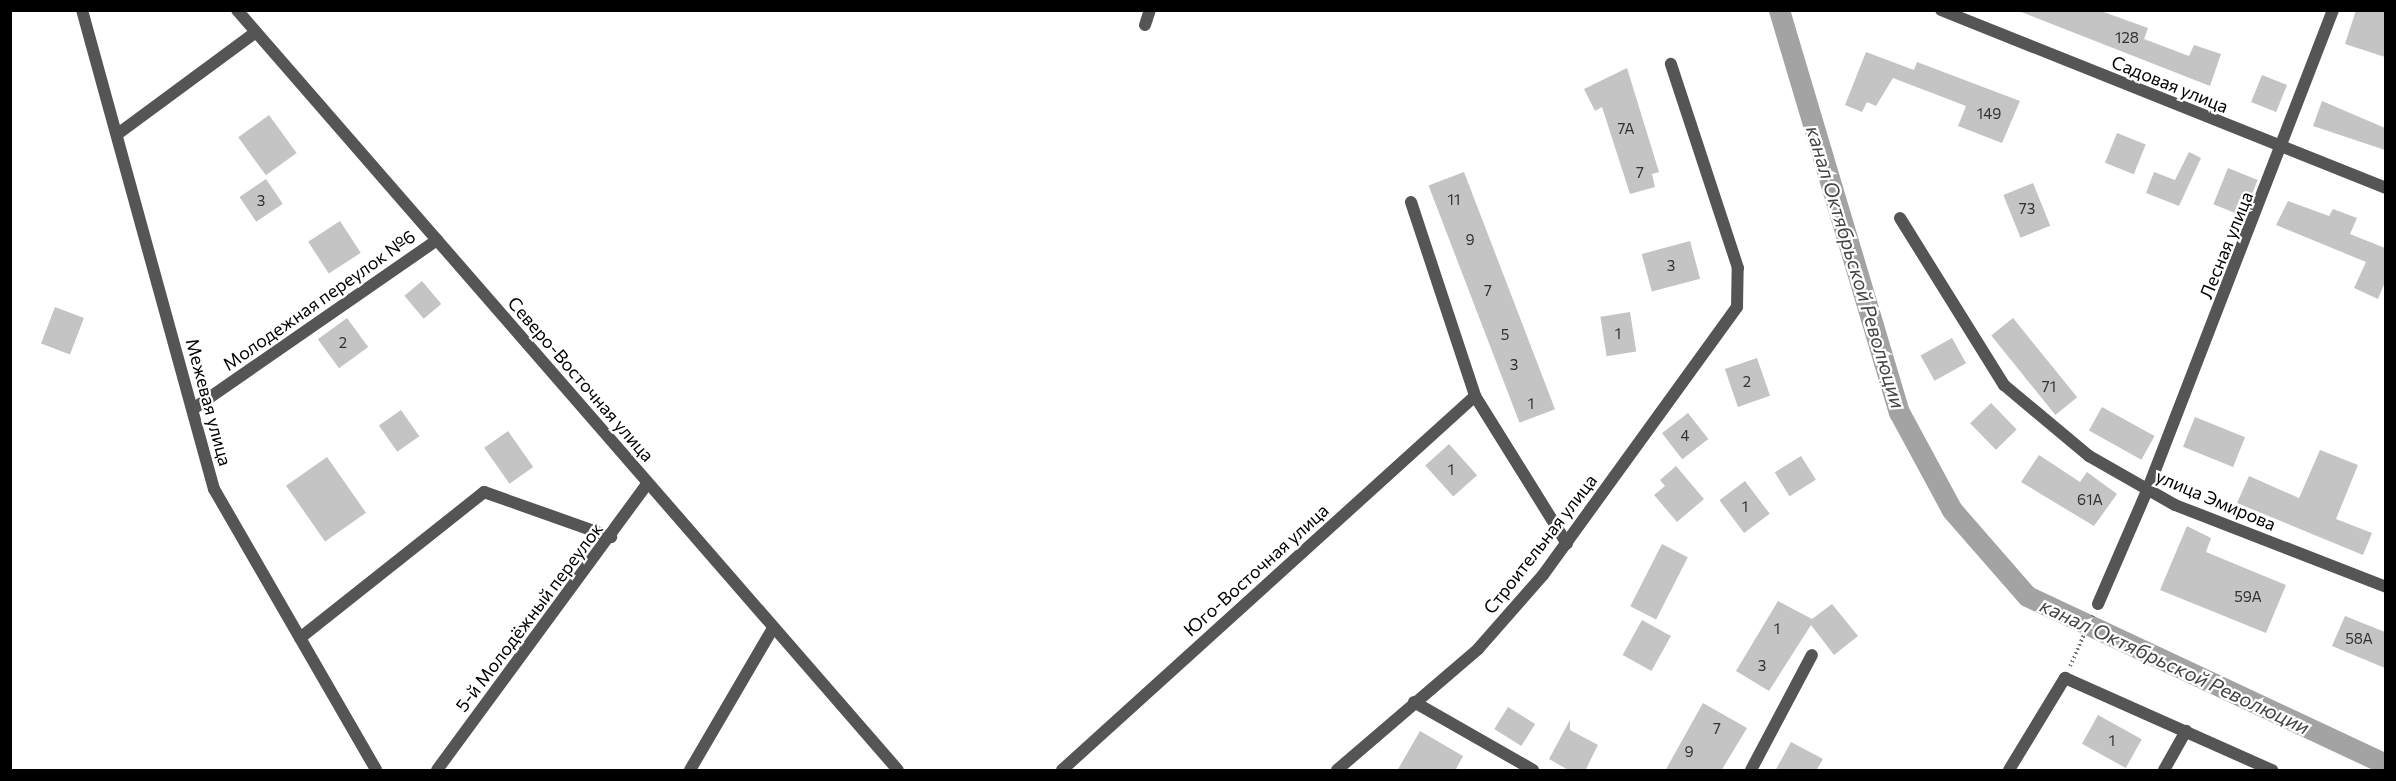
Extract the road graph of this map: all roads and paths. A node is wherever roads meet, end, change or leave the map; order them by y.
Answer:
1 (82, 10) edge
2 (237, 10) edge
3 (1150, 10) edge
4 (1941, 10) edge
5 (2333, 10) edge
6 (1145, 25) dead end
7 (256, 32) junction
8 (1671, 64) dead end
9 (119, 133) junction
10 (2284, 149) junction
11 (2385, 188) edge
12 (1411, 202) dead end
13 (1900, 218) dead end
14 (437, 240) junction
15 (1475, 396) junction
16 (193, 409) junction
17 (648, 483) junction
18 (2147, 491) junction
19 (611, 537) junction
20 (1567, 544) junction
21 (2385, 587) edge
22 (2098, 604) joint
23 (773, 628) junction
24 (300, 638) junction
25 (1812, 655) dead end
26 (2065, 678) junction
27 (1414, 702) junction
28 (2186, 731) junction
29 (376, 771) edge
30 (437, 771) edge
31 (690, 771) edge
32 (898, 771) edge
33 (1062, 771) edge
34 (1337, 771) edge
35 (1533, 771) edge
36 (1751, 771) edge
37 (2009, 771) edge
38 (2164, 771) edge
39 (2272, 771) edge

1 - 9 street, Межевая улица
2 - 7 street, Северо-Восточная улица
3 - 6 street
4 - 10 street, Садовая улица
5 - 10 street, Лесная улица
7 - 9 street
7 - 14 street, Северо-Восточная улица
8 - 20 street, Строительная улица
9 - 16 street, Межевая улица
10 - 11 street, Садовая улица
10 - 18 street, Лесная улица
12 - 15 street
13 - 18 street, улица Эмирова
14 - 16 street, Молодежная переулок №6
14 - 17 street, Северо-Восточная улица
15 - 20 street
15 - 33 street, Юго-Восточная улица
16 - 24 street, Межевая улица
17 - 19 street, 5-й Молодёжный переулок
17 - 23 street, Северо-Восточная улица
18 - 21 street, улица Эмирова
18 - 22 street, Лесная улица
19 - 24 street
19 - 30 street, 5-й Молодёжный переулок
20 - 27 street, Строительная улица
22 - 26 path
23 - 31 street
23 - 32 street, Северо-Восточная улица
24 - 29 street, Межевая улица
25 - 36 street
26 - 28 street
26 - 37 street
27 - 34 street, Строительная улица
27 - 35 street
28 - 38 street
28 - 39 street

